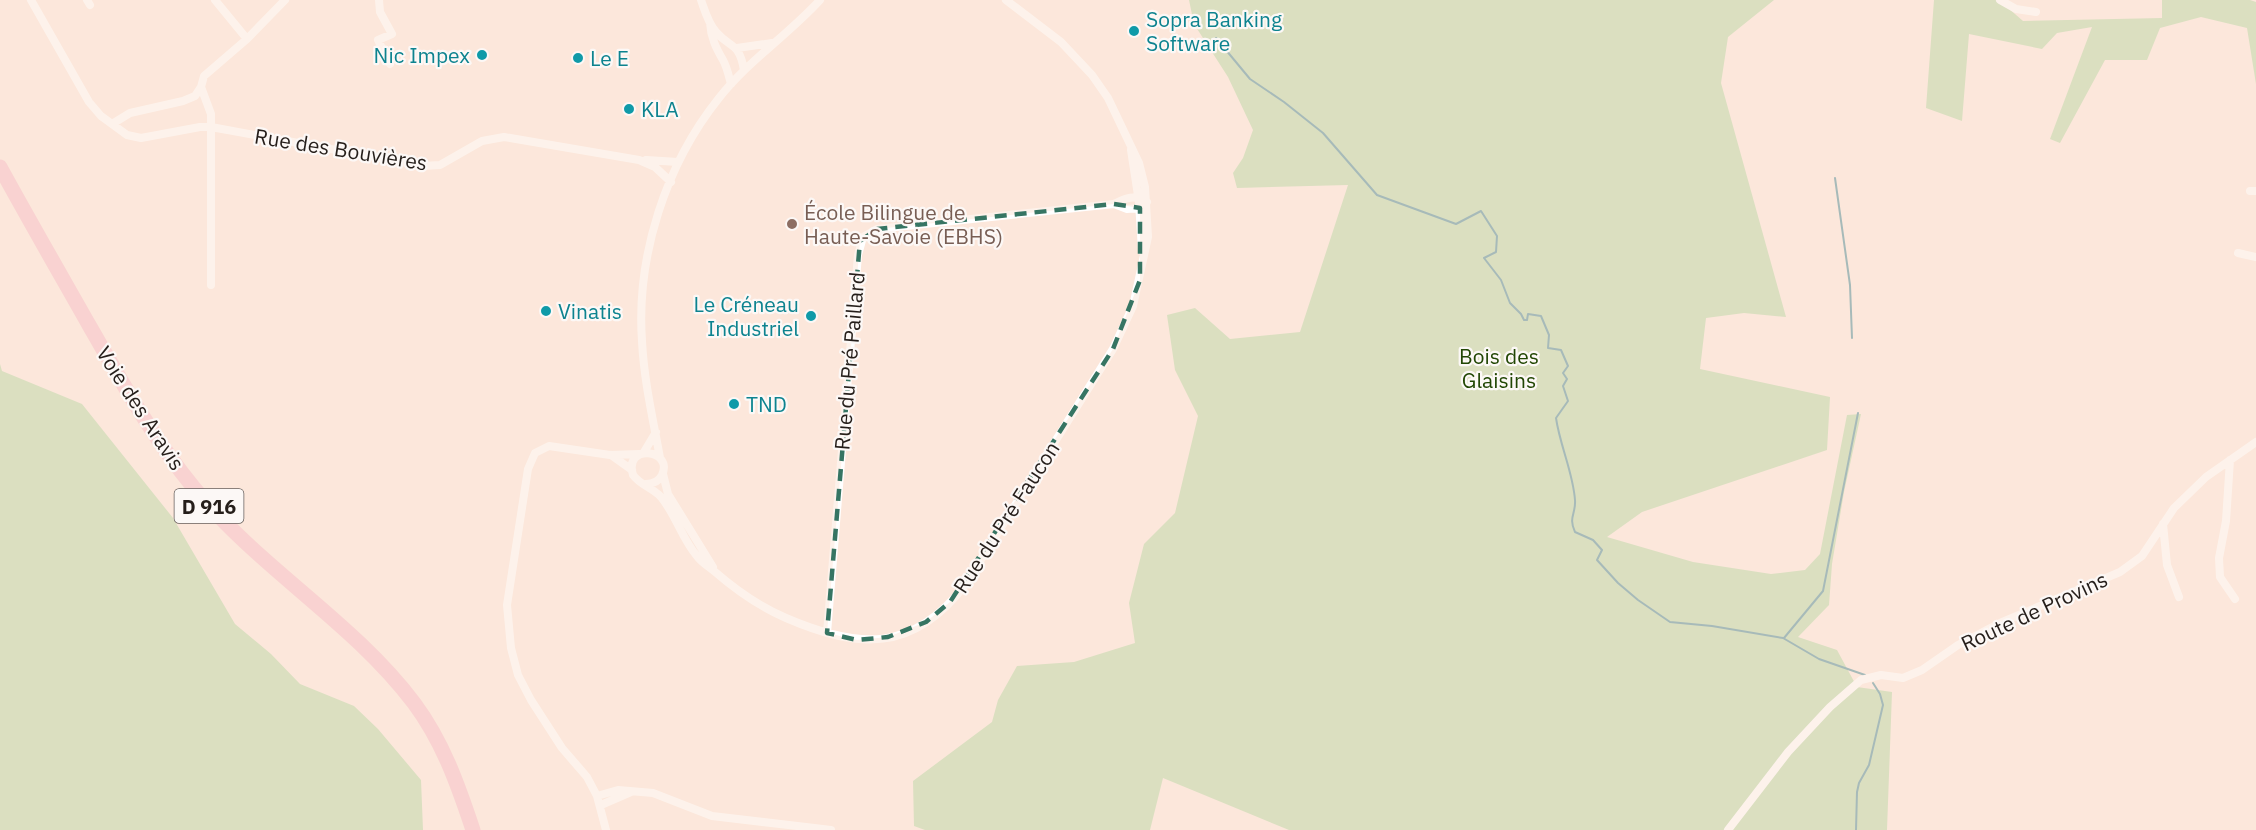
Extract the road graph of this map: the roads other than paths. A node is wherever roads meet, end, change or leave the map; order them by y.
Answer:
1 (215, 0) edge
2 (285, 0) edge
3 (379, 0) edge
4 (701, 0) edge
5 (820, 0) edge
6 (826, 0) edge
7 (1006, 0) edge
8 (2000, 0) edge
9 (36, 2) edge
10 (812, 9) junction
11 (2036, 12) dead end
12 (710, 22) junction
13 (247, 39) junction
14 (772, 43) junction
15 (737, 48) junction
16 (724, 62) junction
17 (390, 64) dead end
18 (744, 70) junction
19 (731, 84) junction
20 (201, 87) junction
21 (112, 124) junction
22 (211, 127) junction
23 (639, 160) junction
24 (678, 162) junction
25 (0, 167) edge
26 (670, 182) junction
27 (1142, 202) junction
28 (2238, 253) dead end
29 (2256, 257) edge
30 (211, 285) dead end
31 (656, 432) junction
32 (2256, 442) edge
33 (642, 453) junction
34 (610, 455) junction
35 (660, 458) junction
36 (2230, 460) junction
37 (632, 470) junction
38 (663, 473) junction
39 (646, 484) junction
40 (2163, 524) junction
41 (716, 573) junction
42 (2179, 597) dead end
43 (2235, 599) dead end
44 (826, 633) junction
45 (599, 801) junction
46 (471, 825) edge
47 (606, 830) edge
48 (831, 830) edge
49 (1728, 830) edge

1 - 13 street
2 - 13 street
3 - 17 street
4 - 12 street
5 - 10 street
6 - 10 street
7 - 27 street, Rue du Pré Faucon
8 - 11 street
9 - 21 street, Rue des Bouvières
10 - 14 street
12 - 15 street
12 - 16 street
13 - 20 street
14 - 15 street
14 - 18 street
15 - 18 street
16 - 18 street
16 - 19 street
18 - 19 street
19 - 24 street
20 - 21 street
20 - 22 street
21 - 22 street, Rue des Bouvières
22 - 23 street, Rue des Bouvières
22 - 30 street
23 - 24 street, Rue des Bouvières
23 - 26 street, Rue des Bouvières
24 - 26 street
25 - 46 highway, Voie des Aravis / D 916
26 - 31 street
27 - 44 street, Rue du Pré Faucon
27 - 44 street, Rue du Pré Paillard
28 - 29 street
31 - 33 street
31 - 35 street
32 - 36 street, Route de Provins
33 - 34 street
33 - 35 street
33 - 37 street
34 - 37 street
34 - 45 street
35 - 38 street
36 - 40 street, Route de Provins
36 - 43 street
37 - 39 street
38 - 39 street
38 - 41 street, Rue du Pré Faucon
39 - 41 street, Rue du Pré Faucon
40 - 42 street
40 - 49 street, Route de Provins
41 - 44 street, Rue du Pré Faucon
45 - 47 street
45 - 48 street

